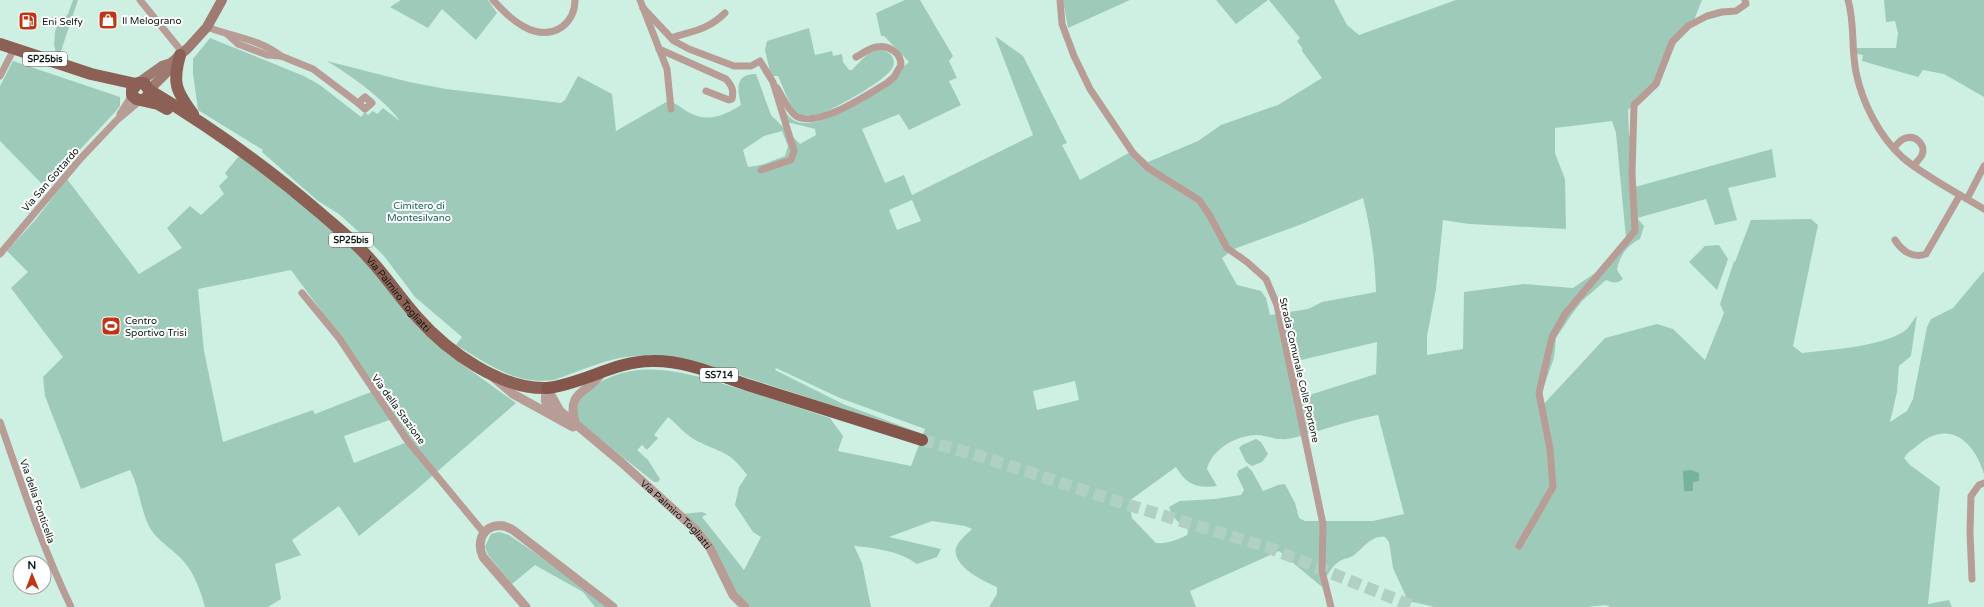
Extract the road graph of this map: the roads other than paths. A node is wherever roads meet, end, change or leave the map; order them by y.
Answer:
1 (140, 0) edge
2 (222, 0) edge
3 (493, 0) edge
4 (575, 0) edge
5 (640, 0) edge
6 (1060, 0) edge
7 (1746, 0) edge
8 (1848, 0) edge
9 (642, 8) junction
10 (725, 13) dead end
11 (207, 27) junction
12 (671, 38) junction
13 (0, 44) edge
14 (14, 49) junction
15 (659, 49) junction
16 (178, 57) junction
17 (856, 57) dead end
18 (0, 76) edge
19 (773, 82) junction
20 (706, 91) dead end
21 (140, 92) junction
22 (358, 103) dead end
23 (671, 109) dead end
24 (200, 123) junction
25 (1894, 148) junction
26 (1914, 166) junction
27 (1984, 166) edge
28 (761, 170) dead end
29 (1960, 194) junction
30 (1967, 199) junction
31 (1984, 209) edge
32 (1895, 240) dead end
33 (0, 254) edge
34 (302, 293) dead end
35 (603, 371) junction
36 (488, 373) junction
37 (547, 388) junction
38 (0, 422) edge
39 (566, 424) junction
40 (576, 424) junction
41 (588, 436) junction
42 (922, 440) tunnel mouth
43 (1984, 483) edge
44 (484, 533) junction
45 (1519, 546) dead end
46 (1972, 579) dead end
47 (70, 607) edge
48 (526, 607) edge
49 (613, 607) edge
50 (745, 607) edge
51 (1331, 607) edge

1 - 16 street
2 - 11 main road
3 - 4 street
5 - 9 street
6 - 51 street, Strada Comunale Colle Portone
7 - 45 street
8 - 25 street
9 - 12 street
9 - 15 street
10 - 12 street
11 - 16 main road
11 - 22 street
12 - 19 street
13 - 14 main road, Via Palmiro Togliatti / SP25bis
14 - 18 street
14 - 21 main road, Via Palmiro Togliatti / SP25bis
15 - 20 street
15 - 23 street
16 - 21 main road
16 - 24 main road
17 - 19 street
19 - 28 street
21 - 24 main road, Via Palmiro Togliatti / SP25bis
21 - 33 street, Via San Gottardo
24 - 36 main road, Via Palmiro Togliatti / SP25bis
25 - 26 street
25 - 26 street
26 - 29 street
27 - 30 street
29 - 30 street
29 - 32 street
30 - 31 street
34 - 44 street, Via della Stazione
35 - 37 highway, SS714
35 - 40 street
35 - 42 highway, SS714
36 - 37 main road, Via Palmiro Togliatti / SP25bis
36 - 39 street, Via Palmiro Togliatti / SP25bis
37 - 39 street, Via Palmiro Togliatti / SP25bis
37 - 40 street, Via Palmiro Togliatti / SP25bis
38 - 47 street, Via della Fonticella
39 - 41 street, Via Palmiro Togliatti / SP25bis
40 - 41 street, Via Palmiro Togliatti / SP25bis
41 - 50 street, Via Palmiro Togliatti / SP25bis
43 - 46 street
44 - 48 street
44 - 49 street

